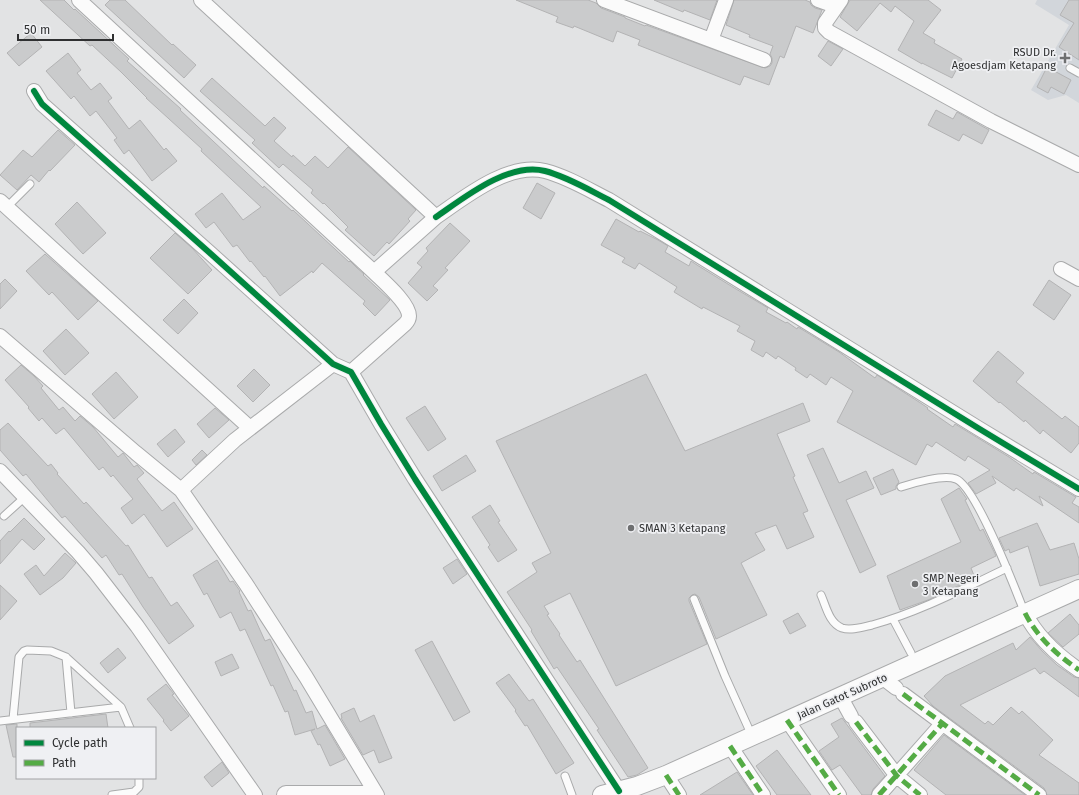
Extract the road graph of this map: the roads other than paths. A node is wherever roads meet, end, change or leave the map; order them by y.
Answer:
1 (79, 0) edge
2 (201, 0) edge
3 (604, 0) edge
4 (726, 0) edge
5 (818, 0) edge
6 (838, 3) edge
7 (711, 40) junction
8 (764, 60) dead end
9 (1070, 68) dead end
10 (1079, 73) edge
11 (34, 91) dead end
12 (1079, 165) edge
13 (30, 184) dead end
14 (4, 204) edge
15 (436, 217) junction
16 (1061, 269) dead end
17 (374, 272) junction
18 (1079, 279) edge
19 (0, 336) edge
20 (333, 364) junction
21 (351, 372) junction
22 (250, 428) junction
23 (0, 471) edge
24 (901, 487) dead end
25 (1079, 489) edge
26 (181, 490) junction
27 (26, 496) junction
28 (4, 516) dead end
29 (1007, 568) junction
30 (1079, 590) edge
31 (821, 595) dead end
32 (694, 599) dead end
33 (1023, 610) junction
34 (893, 620) junction
35 (66, 656) junction
36 (913, 659) junction
37 (1079, 670) edge
38 (894, 687) junction
39 (840, 696) junction
40 (121, 707) junction
41 (71, 713) junction
42 (13, 719) junction
43 (787, 720) junction
44 (0, 721) edge
45 (942, 724) junction
46 (130, 727) edge
47 (752, 736) junction
48 (730, 746) junction
49 (666, 774) junction
50 (565, 776) dead end
51 (897, 776) junction
52 (139, 779) edge
53 (611, 793) edge
54 (114, 795) edge
55 (255, 795) edge
56 (286, 795) edge
57 (372, 795) edge
58 (377, 795) edge
59 (572, 795) edge
60 (680, 795) edge
61 (763, 795) edge
62 (840, 795) edge
63 (879, 795) edge
64 (920, 795) edge
65 (1039, 795) edge

1 - 17 street
2 - 15 street
3 - 7 street
4 - 7 street
5 - 6 street
6 - 12 street
7 - 8 street
9 - 10 lane
11 - 20 street
13 - 14 lane
14 - 22 street
15 - 17 street
15 - 25 street
16 - 18 street
17 - 21 street
19 - 26 street
20 - 21 street
20 - 22 street
21 - 53 street
22 - 26 street
23 - 27 street
24 - 29 lane
26 - 58 street
27 - 28 lane
27 - 55 street
29 - 33 lane
29 - 34 lane
30 - 33 street, Jalan Gatot Subroto
31 - 34 lane
32 - 47 lane
33 - 36 street, Jalan Gatot Subroto
33 - 37 street
34 - 36 lane
35 - 40 lane
35 - 41 lane
35 - 42 lane
36 - 38 street, Jalan Gatot Subroto
38 - 39 street, Jalan Gatot Subroto
38 - 45 street
39 - 43 street, Jalan Gatot Subroto
39 - 51 street
40 - 41 lane
40 - 46 lane
41 - 42 lane
42 - 44 lane
43 - 47 street, Jalan Gatot Subroto
43 - 62 street
45 - 51 street
45 - 65 street
47 - 48 street, Jalan Gatot Subroto
48 - 49 street, Jalan Gatot Subroto
48 - 61 street
49 - 53 street, Jalan Gatot Subroto
49 - 60 street
50 - 59 lane
51 - 63 street
51 - 64 street
52 - 54 lane
56 - 57 street

